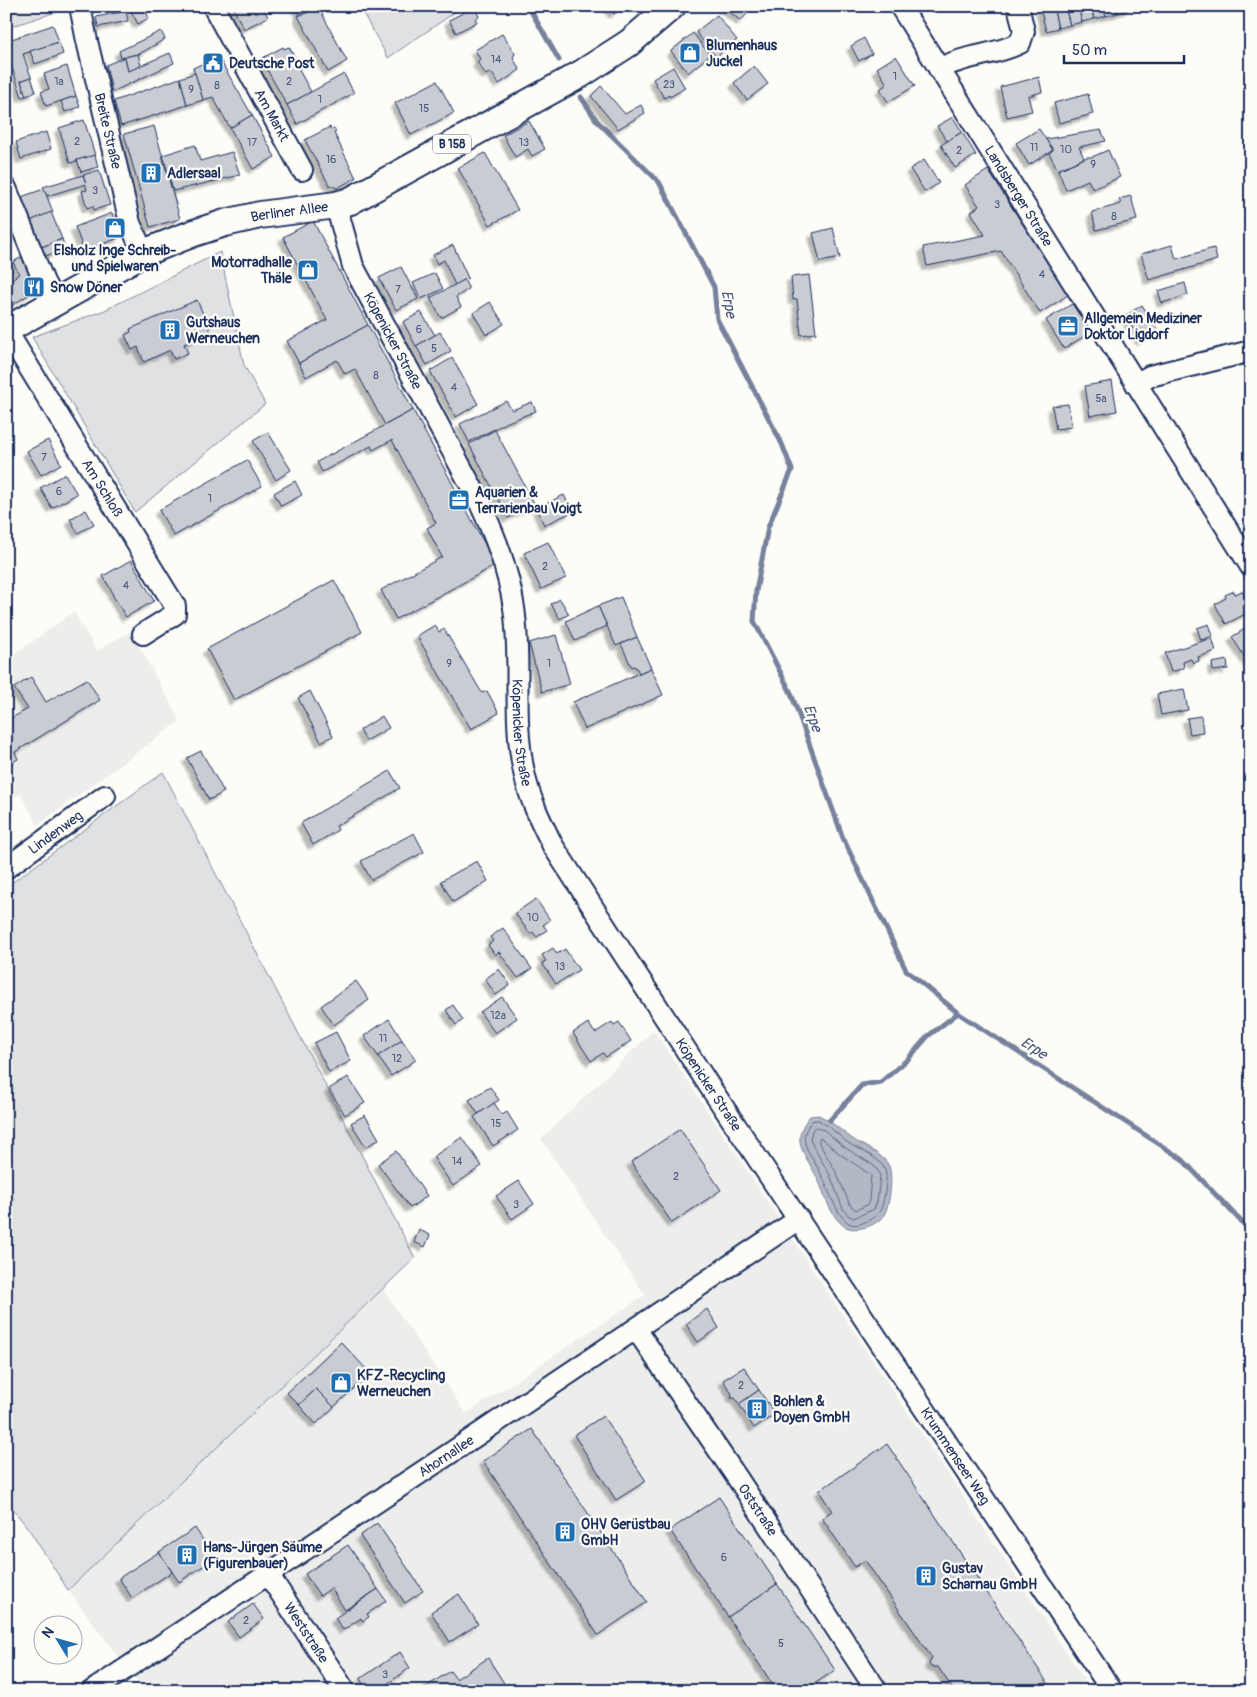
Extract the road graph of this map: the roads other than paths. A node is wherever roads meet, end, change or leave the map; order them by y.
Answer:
1 (80, 6) edge
2 (213, 6) edge
3 (672, 6) edge
4 (900, 6) edge
5 (1018, 6) edge
6 (939, 68) junction
7 (302, 170) dead end
8 (6, 188) edge
9 (336, 206) junction
10 (143, 253) junction
11 (55, 303) junction
12 (6, 330) edge
13 (1251, 351) edge
14 (1136, 384) junction
15 (1251, 567) edge
16 (143, 634) dead end
17 (105, 796) dead end
18 (6, 868) edge
19 (799, 1219) junction
20 (636, 1329) junction
21 (268, 1574) junction
22 (92, 1691) edge
23 (345, 1691) edge
24 (877, 1691) edge
25 (1112, 1691) edge

1 - 10 street, Breite Straße
2 - 7 street, Am Markt
3 - 9 main road, Berliner Allee / B 158
4 - 6 street, Landsberger Straße
5 - 6 street
6 - 14 street, Landsberger Straße
8 - 11 street
9 - 10 main road, Berliner Allee / B 158
9 - 19 street, Köpenicker Straße
10 - 11 main road, Berliner Allee / B 158
11 - 12 main road, Berliner Allee / B 158
12 - 16 street, Am Schloß
13 - 14 street
14 - 15 street, Landsberger Straße
17 - 18 street, Lindenweg
19 - 20 street, Ahornallee
19 - 25 street, Krummenseer Weg
20 - 21 street, Ahornallee
20 - 24 street, Oststraße
21 - 22 street, Ahornallee
21 - 23 street, Weststraße

